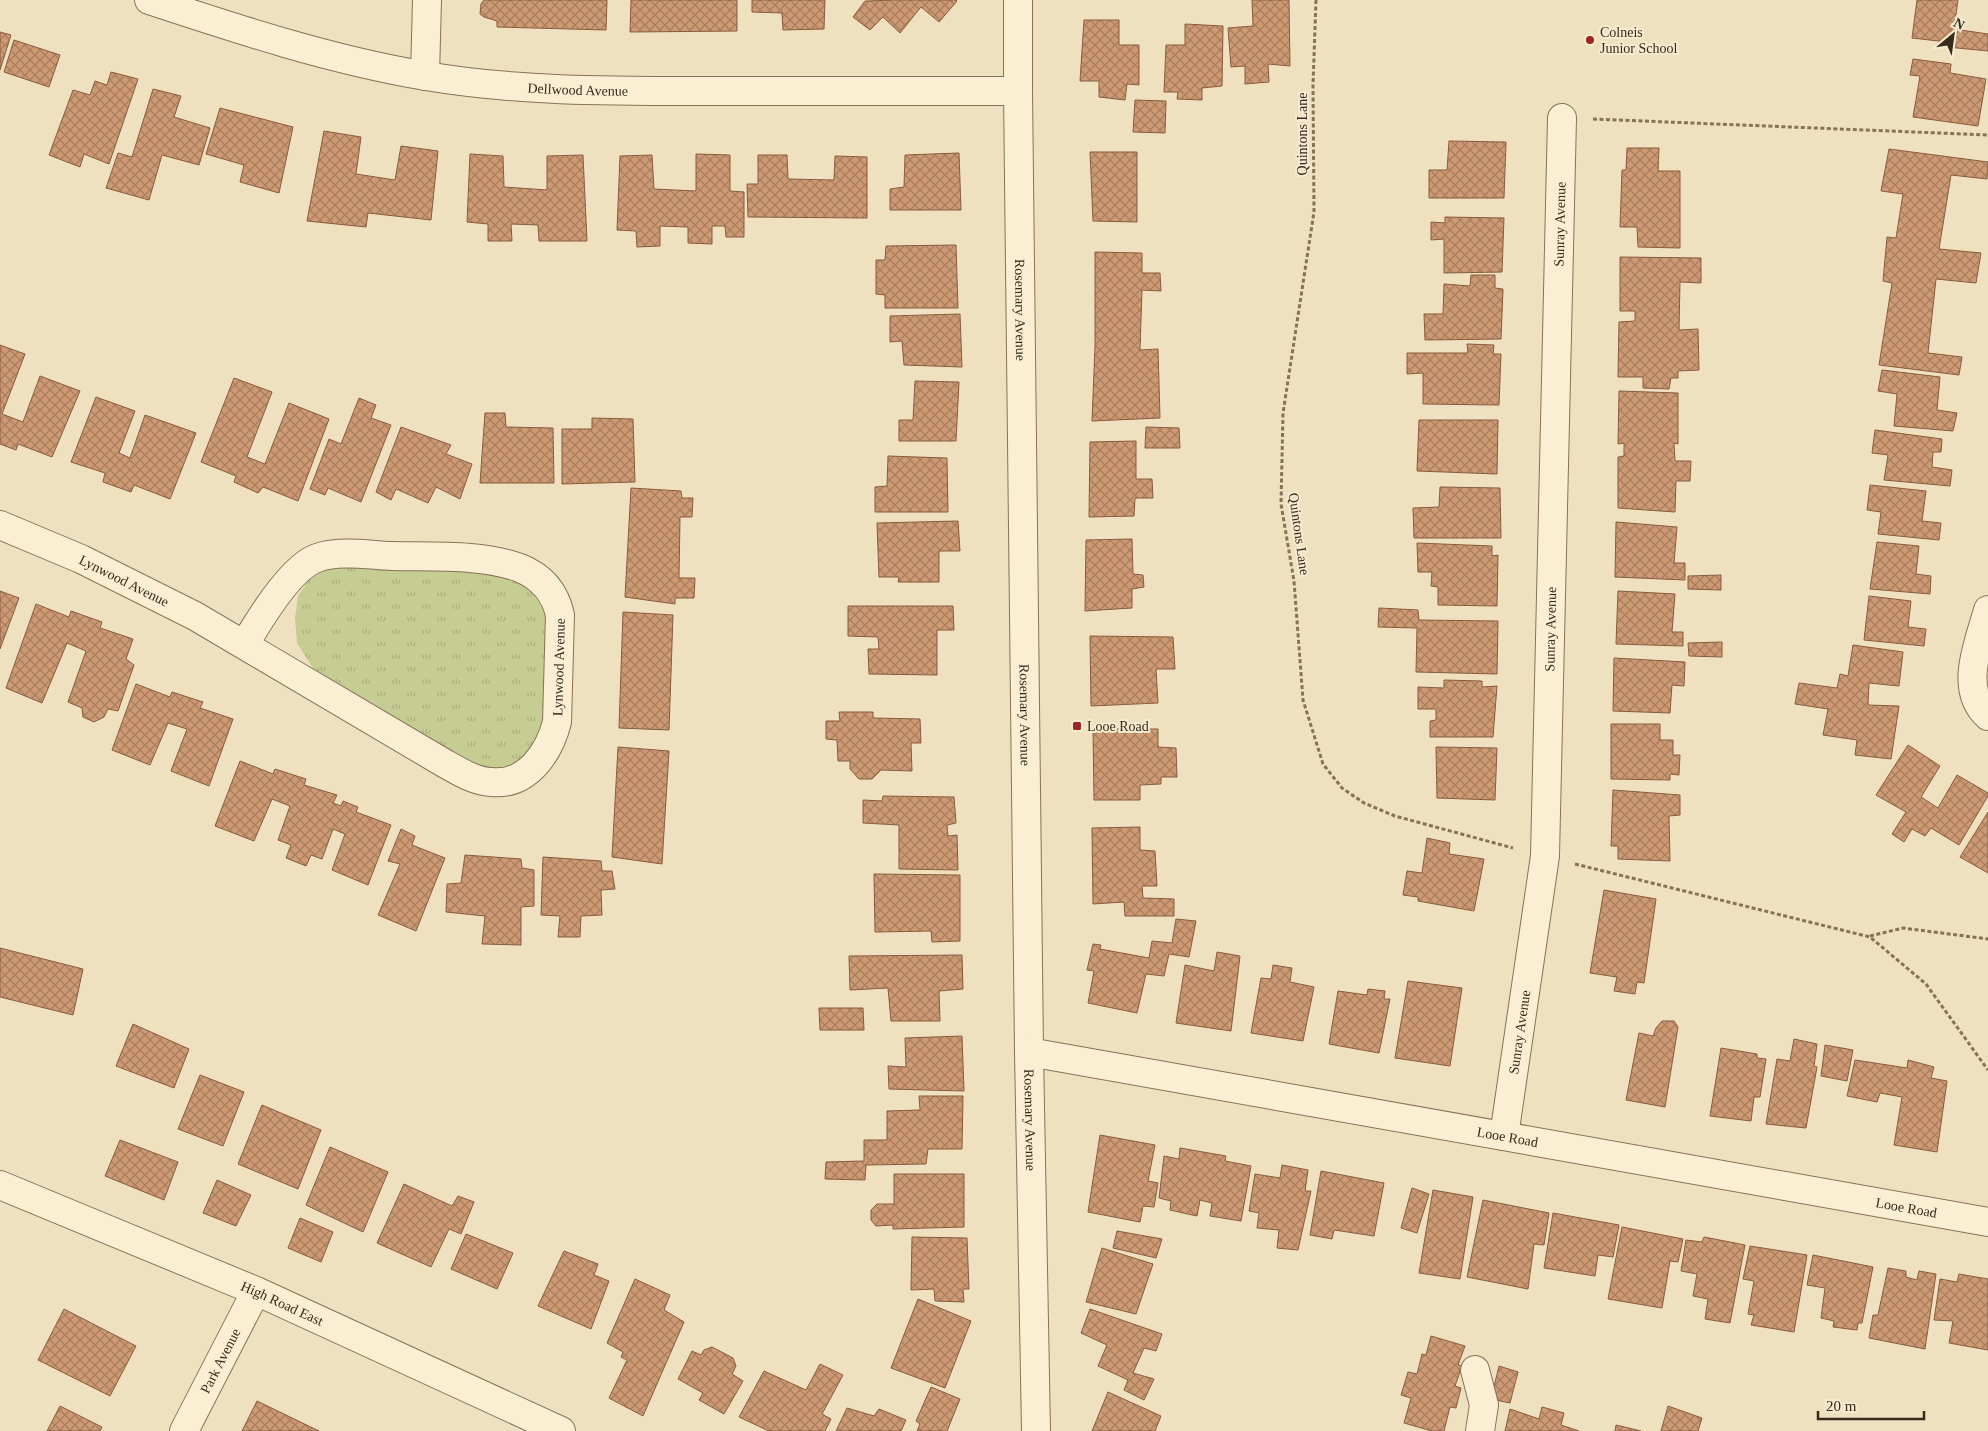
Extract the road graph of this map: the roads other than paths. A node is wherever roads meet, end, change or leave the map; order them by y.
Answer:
1 (149, 0) edge
2 (426, 0) edge
3 (1018, 0) edge
4 (425, 76) junction
5 (1018, 91) junction
6 (1562, 118) road end
7 (0, 524) edge
8 (1988, 610) edge
9 (245, 644) junction
10 (1988, 716) edge
11 (1029, 1052) junction
12 (1504, 1136) junction
13 (0, 1185) edge
14 (1988, 1222) edge
15 (256, 1290) junction
16 (1475, 1370) dead end
17 (184, 1431) edge
18 (561, 1431) edge
19 (1036, 1431) edge
20 (1480, 1431) edge

1 - 4 street, Dellwood Avenue
2 - 4 street
3 - 5 street, Rosemary Avenue
4 - 5 street, Dellwood Avenue
5 - 11 street, Rosemary Avenue
6 - 12 street, Sunray Avenue
7 - 9 street, Lynwood Avenue
8 - 10 street
9 - 9 street, Lynwood Avenue
11 - 12 street, Looe Road
11 - 19 street, Rosemary Avenue
12 - 14 street, Looe Road
13 - 15 street, High Road East
15 - 17 street, Park Avenue
15 - 18 street, High Road East
16 - 20 street

